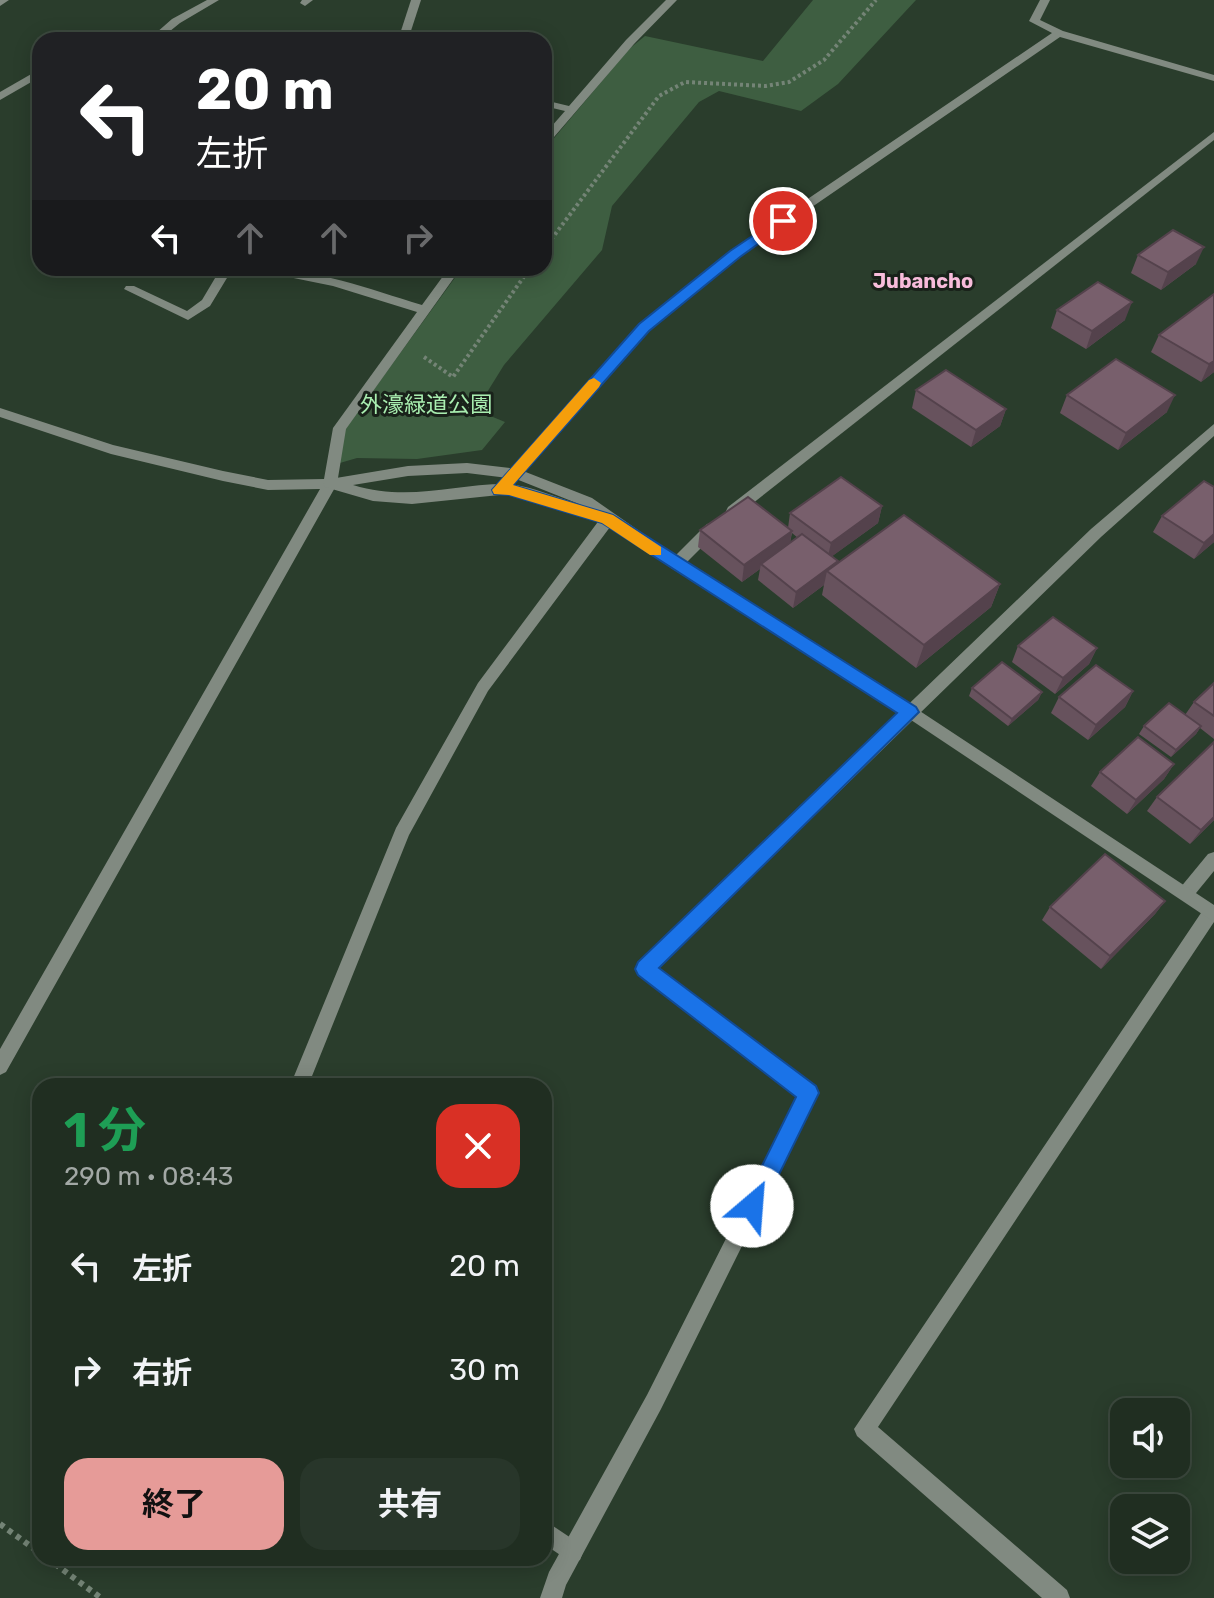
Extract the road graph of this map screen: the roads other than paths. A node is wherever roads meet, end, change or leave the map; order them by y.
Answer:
1 (214, 0) edge
2 (416, 0) edge
3 (672, 0) edge
4 (1045, 0) edge
5 (163, 32) edge
6 (406, 32) edge
7 (1059, 33) junction
8 (26, 63) dead end
9 (32, 66) edge
10 (32, 76) edge
11 (1214, 78) edge
12 (0, 97) edge
13 (552, 105) edge
14 (569, 109) junction
15 (552, 131) edge
16 (1214, 135) edge
17 (222, 276) edge
18 (302, 276) edge
19 (449, 276) edge
20 (130, 289) dead end
21 (424, 310) junction
22 (0, 412) edge
23 (1214, 429) edge
24 (512, 473) junction
25 (330, 484) junction
26 (500, 490) junction
27 (608, 519) junction
28 (676, 564) junction
29 (910, 712) junction
30 (1214, 859) edge
31 (1186, 893) junction
32 (1213, 913) edge
33 (0, 1066) edge
34 (302, 1078) edge
35 (552, 1537) edge
36 (572, 1552) junction
37 (551, 1598) edge
38 (1059, 1598) edge

1 - 5 street
2 - 6 street
3 - 14 street
4 - 7 street
7 - 11 street
7 - 24 street
8 - 9 street
10 - 12 street
13 - 14 street
14 - 15 street
16 - 28 street
17 - 20 street
18 - 21 street
19 - 21 street
21 - 25 street
22 - 25 street
23 - 29 street
24 - 25 street
24 - 26 street
24 - 27 street
25 - 26 street
25 - 33 street
26 - 27 street
27 - 28 street
27 - 34 street
28 - 29 street
29 - 31 street
29 - 36 street
30 - 31 street
31 - 32 street
32 - 38 street
35 - 36 street
36 - 37 street

